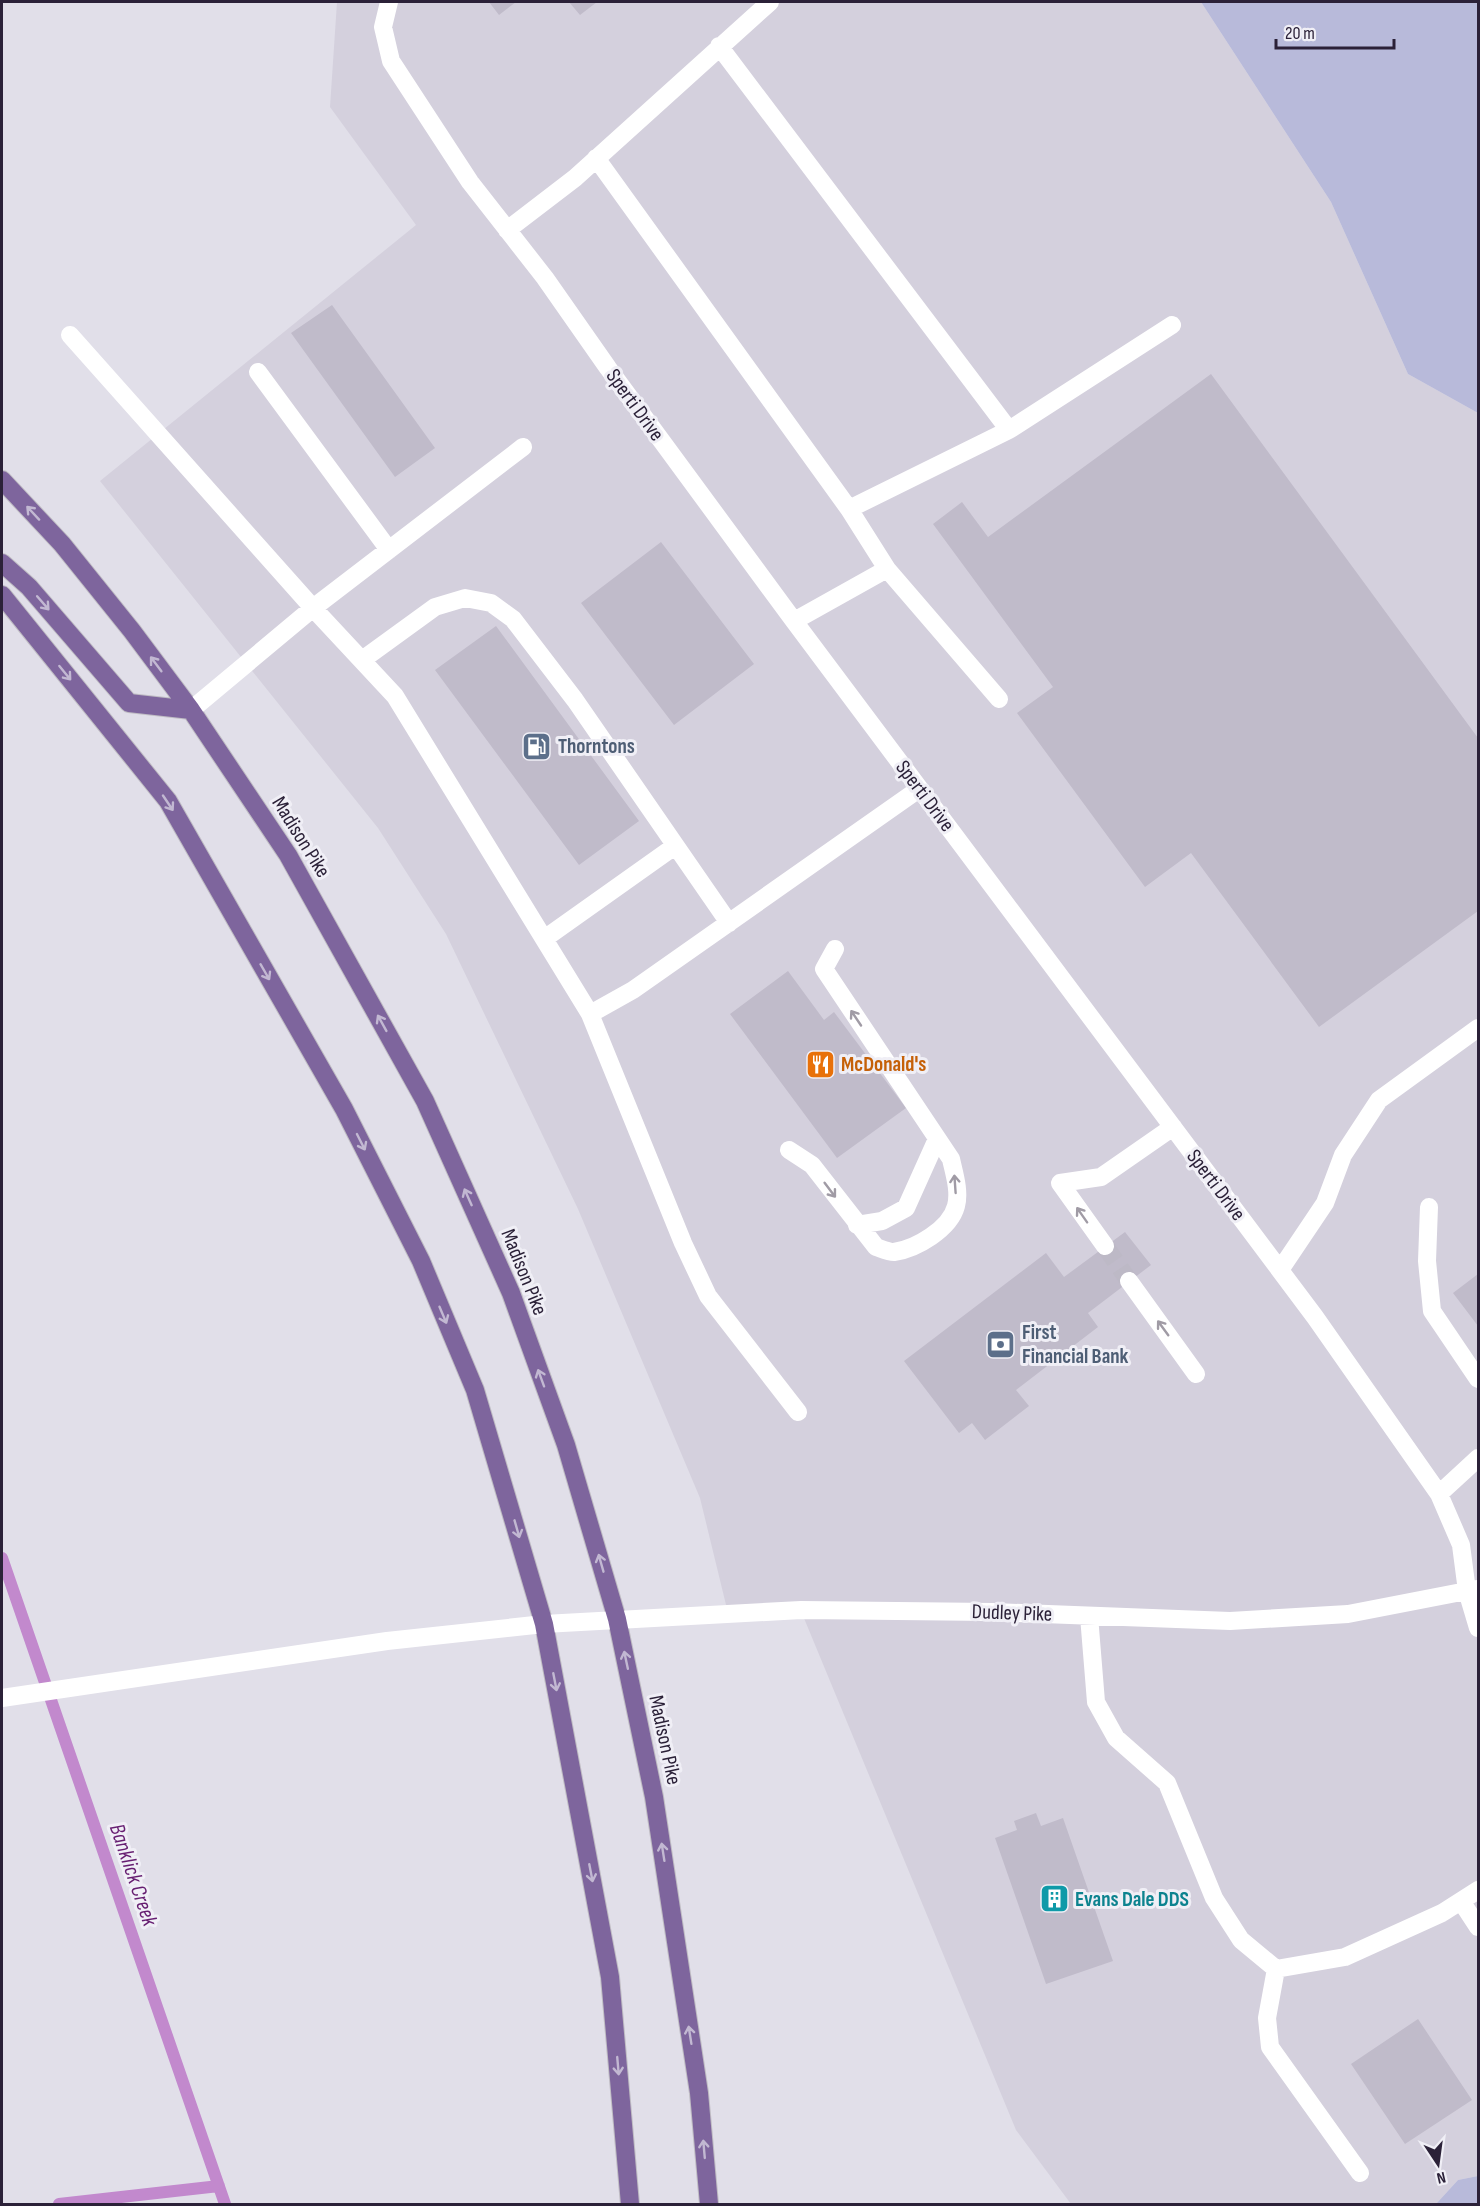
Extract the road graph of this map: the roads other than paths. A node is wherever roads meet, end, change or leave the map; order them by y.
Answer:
1 (389, 2) edge
2 (770, 2) edge
3 (719, 46) junction
4 (596, 158) junction
5 (507, 230) junction
6 (1172, 325) dead end
7 (70, 335) dead end
8 (258, 372) dead end
9 (1009, 430) junction
10 (523, 447) dead end
11 (2, 480) edge
12 (849, 509) junction
13 (389, 550) junction
14 (2, 563) edge
15 (887, 569) junction
16 (2, 595) edge
17 (313, 608) junction
18 (794, 621) junction
19 (362, 660) junction
20 (999, 699) dead end
21 (191, 710) junction
22 (919, 789) junction
23 (675, 846) junction
24 (729, 923) junction
25 (544, 939) junction
26 (835, 949) dead end
27 (590, 1014) junction
28 (1479, 1028) edge
29 (1173, 1127) junction
30 (937, 1139) junction
31 (789, 1150) dead end
32 (1429, 1207) dead end
33 (857, 1225) junction
34 (1104, 1246) tunnel mouth
35 (1280, 1270) junction
36 (1129, 1281) tunnel mouth
37 (1196, 1374) dead end
38 (1479, 1379) edge
39 (798, 1412) dead end
40 (1479, 1458) edge
41 (1439, 1494) junction
42 (1473, 1590) edge
43 (1089, 1616) junction
44 (617, 1619) junction
45 (544, 1624) junction
46 (1479, 1628) edge
47 (2, 1698) edge
48 (1479, 1890) edge
49 (1461, 1901) junction
50 (1479, 1927) edge
51 (1276, 1969) junction
52 (1360, 2173) dead end
53 (630, 2205) edge
54 (709, 2205) edge

1 - 5 street, Sperti Drive
2 - 3 street
3 - 4 street
3 - 9 street
4 - 5 street
4 - 12 street
5 - 18 street, Sperti Drive
6 - 9 street
7 - 17 street
8 - 13 street
9 - 12 street
10 - 13 street
21 -> 11 main road, Madison Pike
12 - 15 street
13 - 17 street
14 -> 21 main road
15 - 18 street
15 - 20 street
16 -> 45 main road
17 - 19 street
17 - 21 street
18 - 22 street, Sperti Drive
19 - 23 street
19 - 25 street
44 -> 21 main road, Madison Pike
22 - 24 street
22 - 29 street, Sperti Drive
23 - 24 street
23 - 25 street
24 - 27 street
25 - 27 street
30 -> 26 street
27 - 39 street
28 - 35 street
34 -> 29 street
29 - 35 street, Sperti Drive
30 - 33 street
33 -> 30 street
31 -> 33 street
32 - 38 street
35 - 41 street, Sperti Drive
37 -> 36 street
40 - 41 street
41 - 42 street, Sperti Drive
42 - 43 street, Dudley Pike
42 - 46 street, Sperti Drive
43 - 44 street, Dudley Pike
43 - 51 street
44 - 45 street, Dudley Pike
54 -> 44 main road, Madison Pike
45 - 47 street, Dudley Pike
45 -> 53 main road
48 - 49 street
49 - 50 street
49 - 51 street
51 - 52 street

